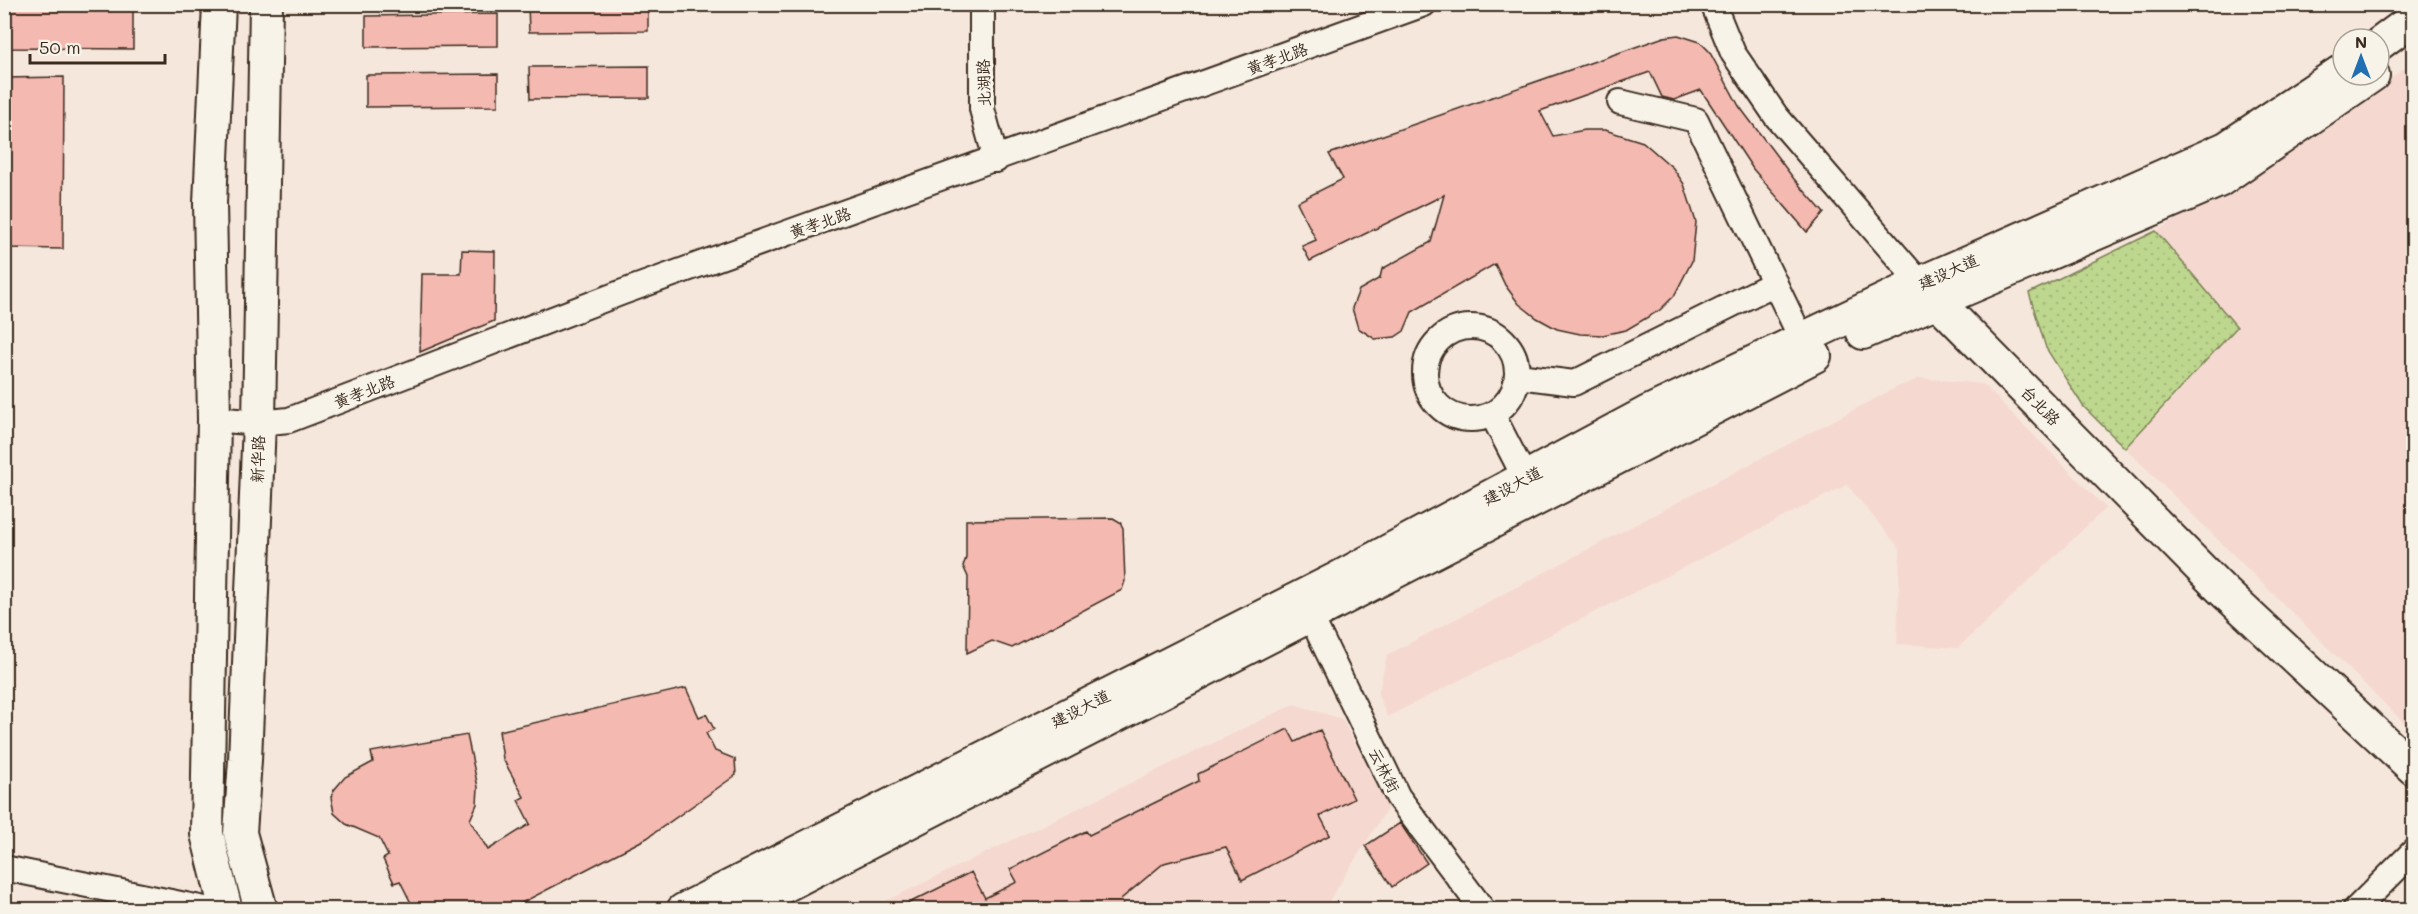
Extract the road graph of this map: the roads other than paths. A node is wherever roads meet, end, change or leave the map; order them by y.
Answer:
1 (219, 4) edge
2 (266, 4) edge
3 (982, 4) edge
4 (1424, 4) edge
5 (1713, 4) edge
6 (2414, 18) edge
7 (2391, 35) edge
8 (2414, 45) edge
9 (2391, 62) edge
10 (2331, 78) edge
11 (2356, 87) edge
12 (1620, 102) dead end
13 (996, 160) junction
14 (2009, 270) junction
15 (1774, 283) junction
16 (1928, 292) junction
17 (1802, 340) junction
18 (1843, 341) junction
19 (1983, 346) junction
20 (1518, 376) junction
21 (1492, 414) junction
22 (214, 419) junction
23 (258, 423) junction
24 (1525, 478) junction
25 (1311, 617) junction
26 (2414, 769) edge
27 (2414, 851) edge
28 (4, 868) edge
29 (210, 909) edge
30 (226, 909) edge
31 (261, 909) edge
32 (683, 909) edge
33 (738, 909) edge
34 (1483, 909) edge
35 (2355, 909) edge

1 - 22 main road
2 - 23 main road, 新华路
3 - 13 street, 北湖路
4 - 13 street, 黄孝北路
5 - 16 street, 台北路
6 - 7 main road
8 - 9 main road
10 - 16 main road, 建设大道
11 - 14 main road, 建设大道
12 - 15 street
13 - 23 street, 黄孝北路
14 - 16 main road, 建设大道
14 - 19 main road
15 - 17 street
15 - 20 street
16 - 17 main road, 建设大道
16 - 18 main road, 建设大道
16 - 19 main road, 台北路
17 - 24 main road, 建设大道
18 - 19 main road
18 - 25 main road, 建设大道
19 - 26 main road, 台北路
20 - 21 street
20 - 21 street
21 - 24 street
22 - 23 street, 黄孝北路
22 - 30 main road
23 - 31 main road, 新华路
24 - 32 main road, 建设大道
25 - 33 main road, 建设大道
25 - 34 street, 云林街
27 - 35 street
28 - 29 street

